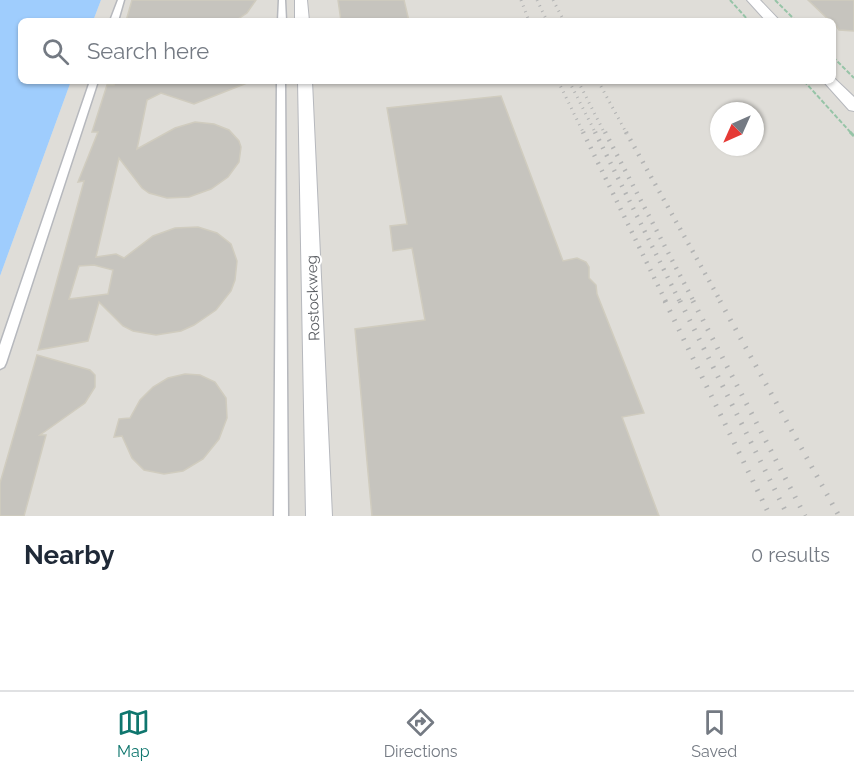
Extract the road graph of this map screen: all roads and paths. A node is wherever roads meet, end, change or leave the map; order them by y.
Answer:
1 (121, 0) edge
2 (282, 0) edge
3 (301, 0) edge
4 (730, 0) edge
5 (753, 0) edge
6 (775, 0) edge
7 (115, 18) edge
8 (282, 18) edge
9 (302, 18) edge
10 (746, 18) edge
11 (770, 18) edge
12 (793, 18) edge
13 (836, 60) edge
14 (854, 78) edge
15 (93, 84) edge
16 (281, 84) edge
17 (305, 84) edge
18 (807, 84) edge
19 (833, 84) edge
20 (854, 106) edge
21 (854, 136) edge
22 (0, 363) edge
23 (281, 516) edge
24 (319, 516) edge

1 - 7 lane
2 - 8 lane
3 - 9 street
4 - 10 path
5 - 11 street
6 - 12 path
13 - 14 path
15 - 22 lane
16 - 23 lane
17 - 24 street, Rostockweg
18 - 21 path
19 - 20 street

